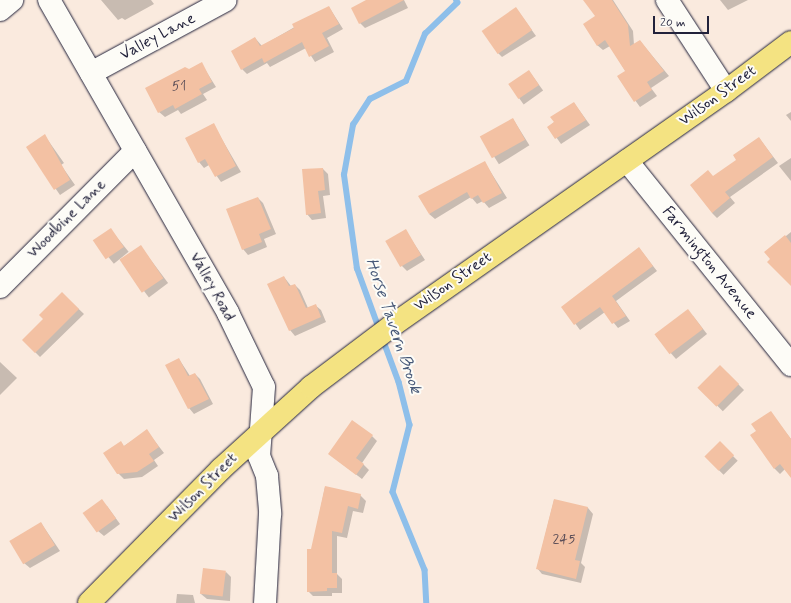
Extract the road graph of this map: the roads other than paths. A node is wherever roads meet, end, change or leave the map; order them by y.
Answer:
1 (12, 0) edge
2 (49, 0) edge
3 (226, 0) edge
4 (667, 0) edge
5 (0, 10) edge
6 (791, 42) edge
7 (91, 73) junction
8 (726, 91) junction
9 (134, 151) junction
10 (627, 161) junction
11 (0, 287) edge
12 (791, 365) edge
13 (262, 432) junction
14 (89, 603) edge
15 (265, 603) edge

1 - 5 street
2 - 7 street, Valley Road
3 - 7 street, Valley Lane
4 - 8 street
6 - 8 main road, Wilson Street
7 - 9 street, Valley Road
8 - 10 main road, Wilson Street
9 - 11 street, Woodbine Lane
9 - 13 street, Valley Road
10 - 12 street, Farmington Avenue
10 - 13 main road, Wilson Street
13 - 14 main road, Wilson Street
13 - 15 street, Valley Road

